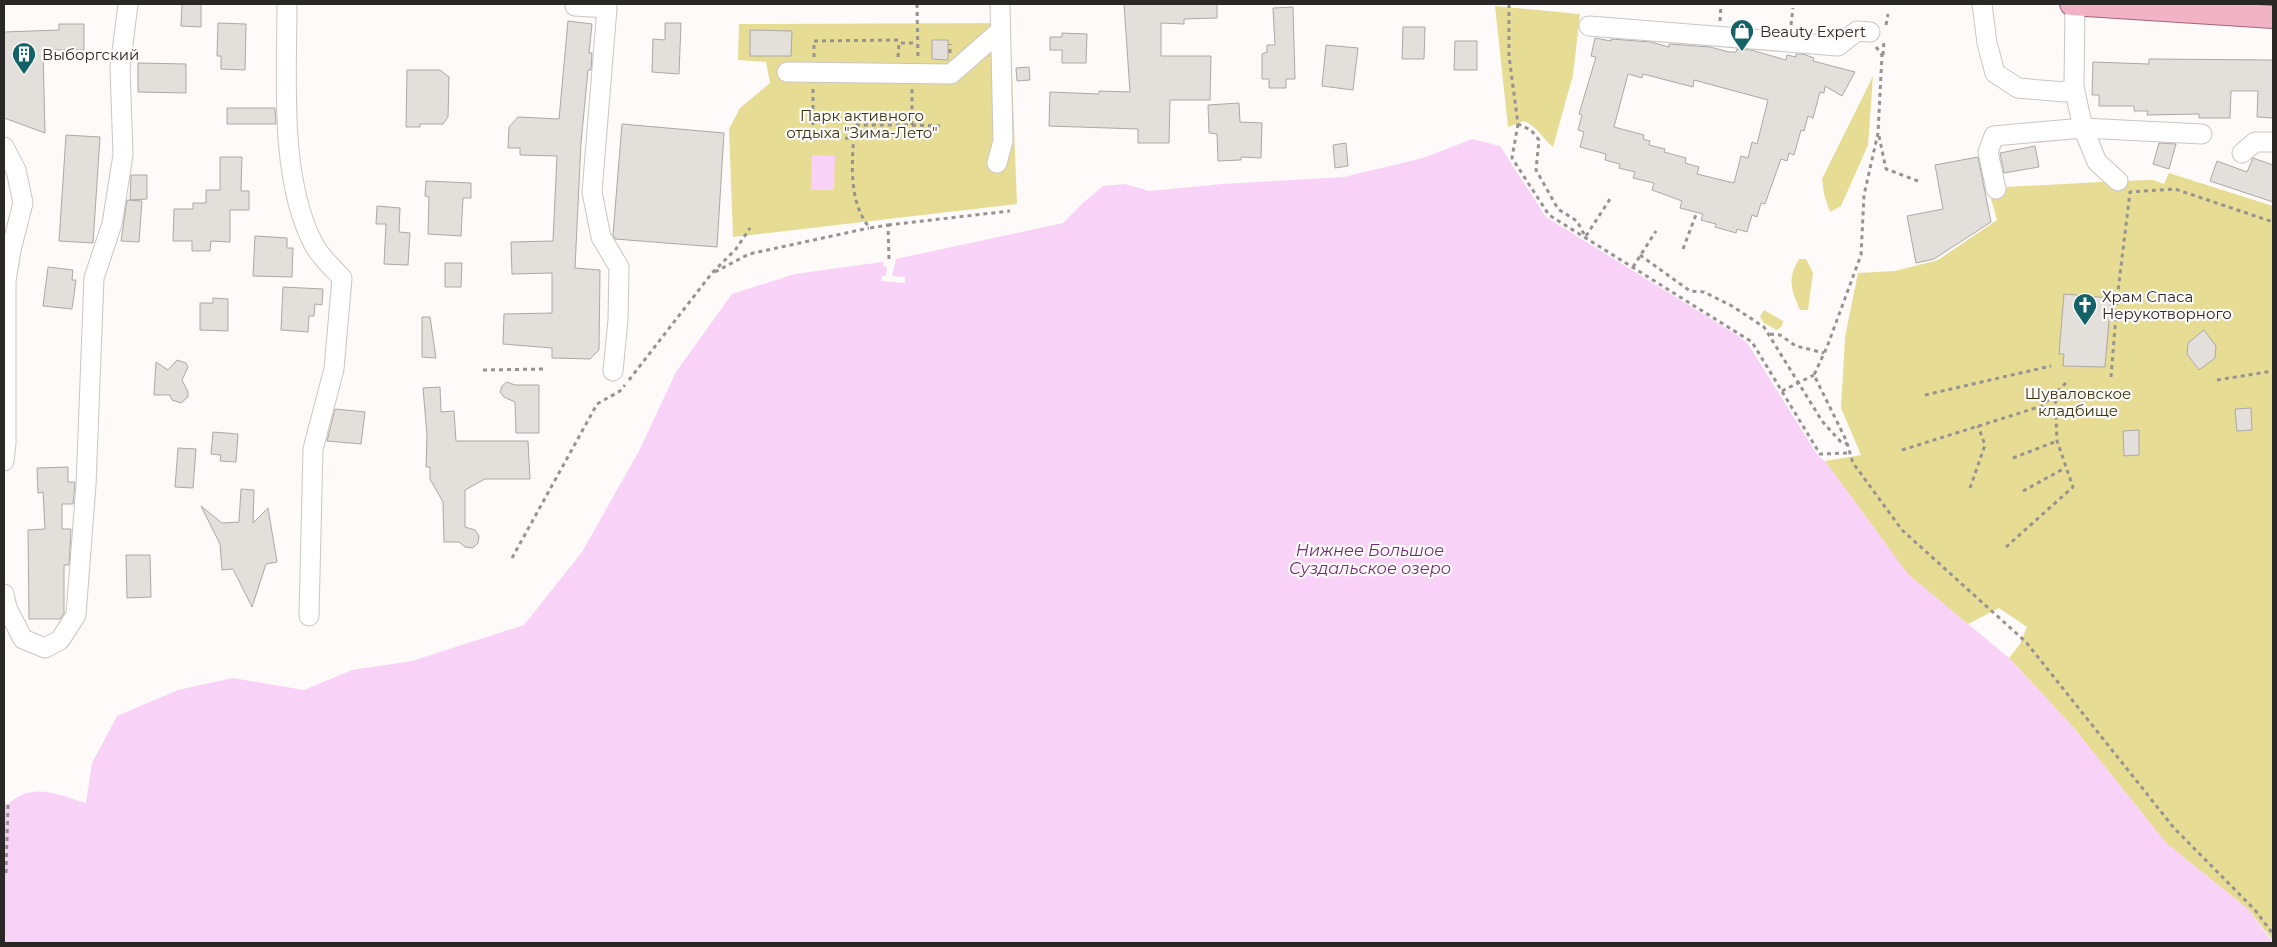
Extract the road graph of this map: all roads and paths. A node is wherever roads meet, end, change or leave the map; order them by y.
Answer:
1 (128, 4) edge
2 (286, 4) edge
3 (575, 4) edge
4 (917, 4) edge
5 (1000, 4) edge
6 (1509, 4) edge
7 (1982, 4) edge
8 (2071, 4) edge
9 (2075, 4) edge
10 (2273, 17) edge
11 (1589, 26) dead end
12 (1000, 31) junction
13 (1872, 37) joint
14 (899, 44) junction
15 (918, 44) junction
16 (788, 72) dead end
17 (814, 72) junction
18 (909, 73) junction
19 (2074, 87) junction
20 (813, 101) dead end
21 (1518, 124) junction
22 (912, 125) junction
23 (941, 126) dead end
24 (2083, 128) junction
25 (1878, 133) junction
26 (2202, 134) dead end
27 (854, 138) junction
28 (2273, 142) edge
29 (4, 147) edge
30 (2242, 153) dead end
31 (997, 163) dead end
32 (1918, 181) dead end
33 (2124, 186) junction
34 (1996, 189) dead end
35 (1610, 200) dead end
36 (1010, 211) dead end
37 (1697, 212) dead end
38 (2273, 222) edge
39 (888, 225) junction
40 (750, 228) dead end
41 (870, 228) junction
42 (1656, 231) dead end
43 (1585, 237) junction
44 (1683, 249) dead end
45 (1640, 256) junction
46 (890, 259) dead end
47 (1633, 267) junction
48 (712, 273) junction
49 (1770, 334) junction
50 (1824, 353) junction
51 (2051, 366) dead end
52 (545, 369) dead end
53 (483, 370) dead end
54 (613, 371) dead end
55 (2273, 371) edge
56 (1814, 375) junction
57 (2111, 377) dead end
58 (2069, 380) dead end
59 (2217, 380) dead end
60 (1799, 382) junction
61 (1782, 391) junction
62 (2055, 393) junction
63 (1925, 395) dead end
64 (1978, 426) junction
65 (2057, 441) junction
66 (1848, 444) junction
67 (1902, 450) dead end
68 (1850, 453) junction
69 (2014, 458) dead end
70 (4, 461) edge
71 (2065, 468) junction
72 (1970, 488) dead end
73 (2023, 491) dead end
74 (2006, 547) dead end
75 (512, 558) dead end
76 (4, 594) edge
77 (309, 616) dead end
78 (8, 804) dead end
79 (6, 873) dead end
80 (2273, 934) edge

1 - 76 lane
2 - 77 lane
3 - 54 lane
4 - 15 path
5 - 12 lane
6 - 21 path
7 - 19 lane
8 - 9 main road
9 - 10 main road
9 - 19 lane
11 - 13 lane
12 - 18 lane
12 - 31 lane
13 - 25 path
14 - 15 path
14 - 17 path
14 - 18 path
15 - 18 path
16 - 17 lane
17 - 18 lane
18 - 22 path
19 - 24 lane
20 - 27 path
21 - 43 path
21 - 43 path
22 - 23 path
22 - 27 path
24 - 26 lane
24 - 33 lane
24 - 34 lane
25 - 32 path
25 - 50 path
27 - 41 path
28 - 30 lane
29 - 70 lane
33 - 38 path
33 - 57 path
35 - 43 path
36 - 39 path
37 - 44 path
39 - 41 path
39 - 46 path
40 - 48 path
41 - 48 path
42 - 45 path
43 - 47 path
45 - 47 path
45 - 49 path
47 - 61 path
48 - 75 path
49 - 50 path
49 - 60 path
50 - 56 path
51 - 63 path
52 - 53 path
55 - 59 path
56 - 60 path
56 - 66 path
58 - 62 path
60 - 61 path
60 - 66 path
61 - 68 path
62 - 64 path
62 - 65 path
64 - 67 path
64 - 72 path
65 - 69 path
65 - 71 path
66 - 68 path
68 - 80 path
71 - 73 path
71 - 74 path
78 - 79 path

